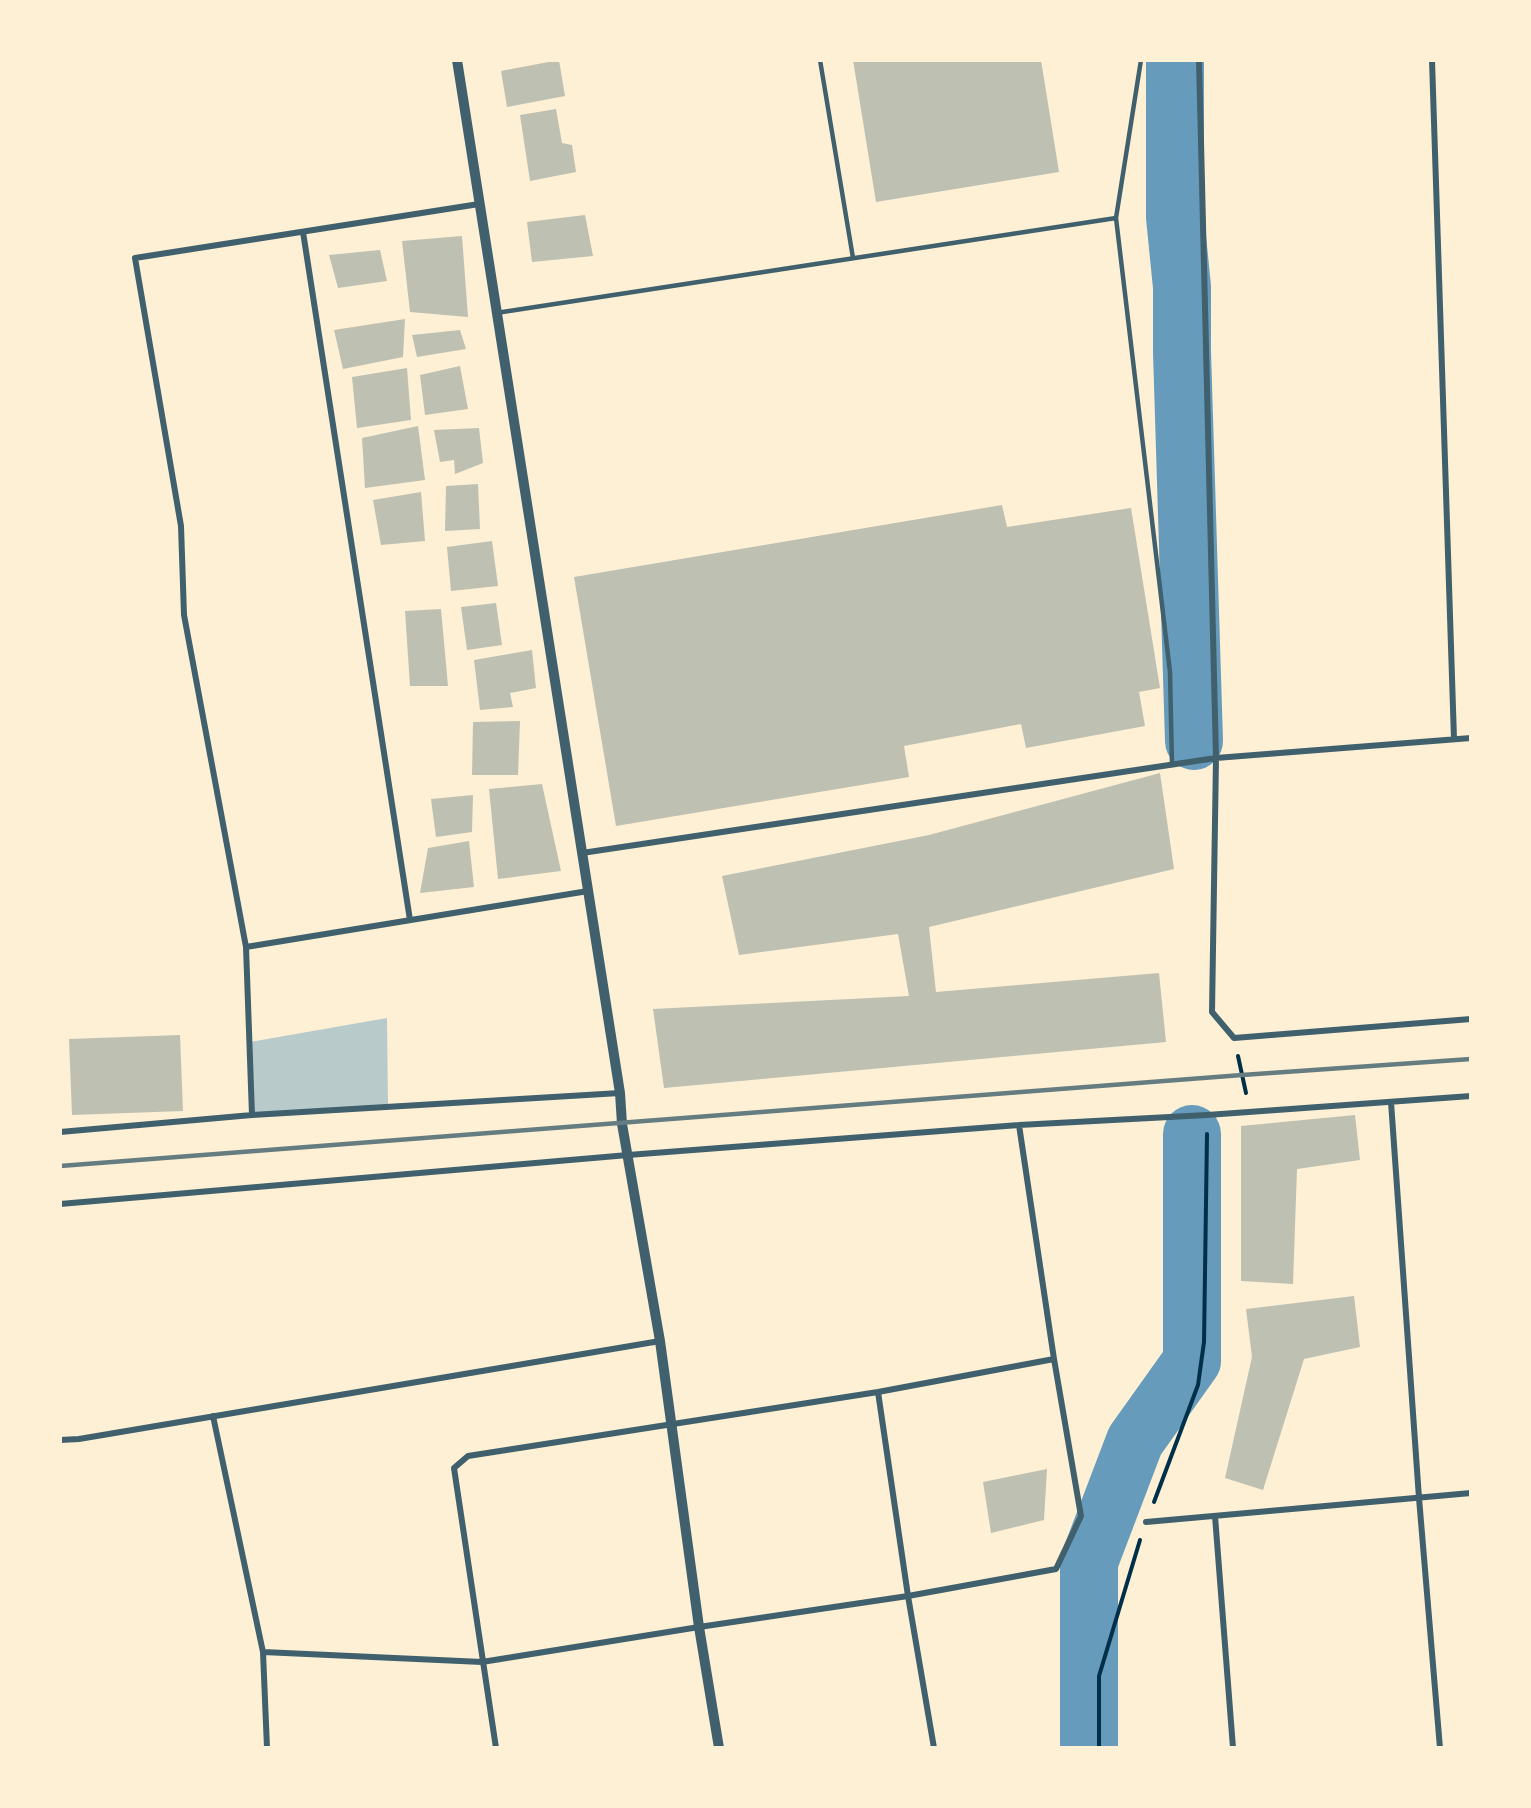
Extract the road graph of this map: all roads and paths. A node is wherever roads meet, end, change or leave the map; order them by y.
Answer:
1 (457, 60) edge
2 (820, 60) edge
3 (1141, 60) edge
4 (1199, 60) edge
5 (1432, 60) edge
6 (479, 204) junction
7 (1116, 218) junction
8 (303, 232) junction
9 (853, 258) junction
10 (496, 314) junction
11 (1471, 738) edge
12 (1454, 739) junction
13 (1216, 758) junction
14 (1172, 765) junction
15 (582, 853) junction
16 (588, 891) junction
17 (410, 920) junction
18 (246, 947) junction
19 (1471, 1019) edge
20 (1234, 1038) junction
21 (620, 1093) junction
22 (1471, 1096) edge
23 (1391, 1102) junction
24 (1250, 1112) junction
25 (252, 1115) junction
26 (1207, 1115) junction
27 (1019, 1125) junction
28 (60, 1132) edge
29 (628, 1155) junction
30 (60, 1204) edge
31 (660, 1341) junction
32 (1054, 1359) junction
33 (878, 1392) junction
34 (213, 1416) junction
35 (672, 1425) junction
36 (60, 1440) edge
37 (1471, 1493) edge
38 (1419, 1498) junction
39 (1215, 1516) junction
40 (1146, 1522) junction
41 (908, 1596) junction
42 (699, 1626) junction
43 (263, 1652) junction
44 (482, 1662) junction
45 (267, 1748) edge
46 (496, 1748) edge
47 (719, 1748) edge
48 (934, 1748) edge
49 (1099, 1748) edge
50 (1233, 1748) edge
51 (1440, 1748) edge

1 - 6 street
2 - 9 lane
3 - 7 lane
4 - 13 street
5 - 12 street
6 - 8 street
6 - 10 street
7 - 9 lane
7 - 14 lane
8 - 17 street
8 - 18 street
9 - 10 lane
10 - 15 street
11 - 12 street
12 - 13 street
13 - 14 street
13 - 20 street
14 - 15 street
15 - 16 street
16 - 17 street
16 - 21 street
17 - 18 street
18 - 25 street
19 - 20 street
20 - 24 path
21 - 25 street
21 - 29 street
22 - 23 street
23 - 24 street
23 - 38 street
24 - 26 street
25 - 28 street
26 - 27 street
26 - 40 path
27 - 29 street
27 - 32 street
29 - 30 street
29 - 31 street
31 - 34 street
31 - 35 street
32 - 33 street
32 - 41 street
33 - 35 street
33 - 41 street
34 - 36 street
34 - 43 street
35 - 42 street
35 - 44 street
37 - 38 street
38 - 39 street
38 - 51 street
39 - 40 street
39 - 50 street
40 - 49 path
41 - 42 street
41 - 48 street
42 - 44 street
42 - 47 street
43 - 44 street
43 - 45 street
44 - 46 street

